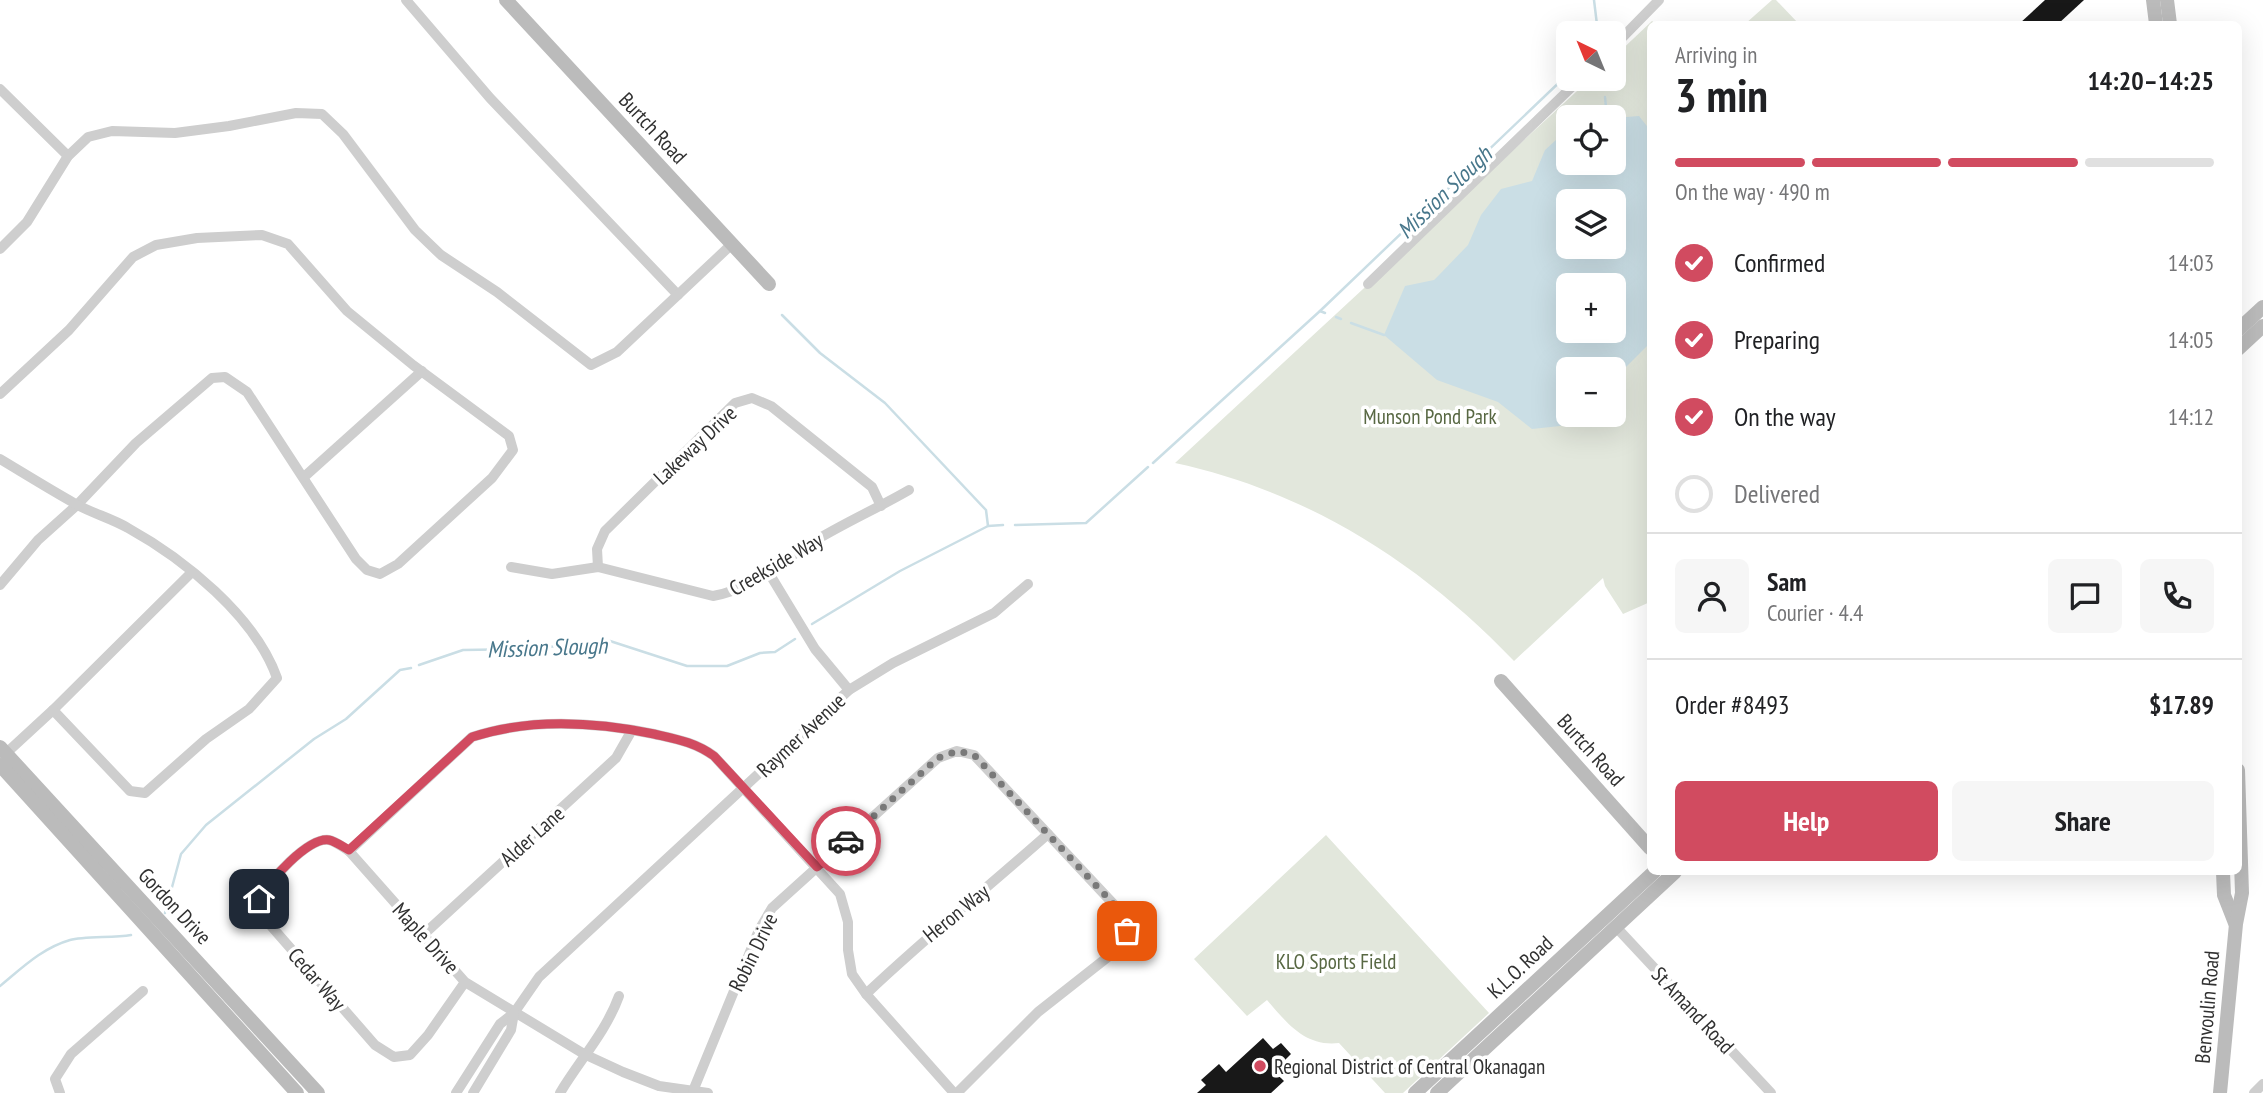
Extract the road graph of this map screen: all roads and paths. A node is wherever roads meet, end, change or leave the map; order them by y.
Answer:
1 (406, 0) edge
2 (506, 0) edge
3 (1659, 0) edge
4 (2153, 0) edge
5 (2167, 0) edge
6 (2156, 21) edge
7 (2170, 21) edge
8 (1626, 34) edge
9 (0, 89) edge
10 (1568, 91) edge
11 (68, 156) junction
12 (732, 244) junction
13 (0, 249) edge
14 (769, 285) dead end
15 (1367, 285) dead end
16 (678, 295) junction
17 (2261, 309) edge
18 (2242, 316) edge
19 (2242, 326) edge
20 (2263, 326) edge
21 (2242, 345) edge
22 (422, 371) junction
23 (0, 394) edge
24 (0, 459) edge
25 (304, 477) junction
26 (909, 489) dead end
27 (77, 505) junction
28 (881, 506) junction
29 (511, 567) dead end
30 (598, 567) junction
31 (191, 573) junction
32 (769, 573) junction
33 (0, 584) edge
34 (1028, 584) dead end
35 (1501, 681) dead end
36 (849, 690) junction
37 (53, 710) junction
38 (632, 730) junction
39 (1, 756) edge
40 (743, 789) junction
41 (1048, 834) junction
42 (1647, 845) edge
43 (349, 850) junction
44 (817, 867) junction
45 (1651, 875) edge
46 (1671, 875) edge
47 (2223, 875) edge
48 (2241, 875) edge
49 (2236, 924) junction
50 (1616, 927) junction
51 (423, 935) junction
52 (465, 982) junction
53 (143, 991) dead end
54 (866, 994) junction
55 (619, 996) dead end
56 (514, 1013) junction
57 (584, 1054) junction
58 (2263, 1084) edge
59 (693, 1091) junction
60 (60, 1093) edge
61 (297, 1093) edge
62 (318, 1093) edge
63 (456, 1093) edge
64 (473, 1093) edge
65 (559, 1093) edge
66 (708, 1093) edge
67 (955, 1093) edge
68 (1415, 1093) edge
69 (1437, 1093) edge
70 (1771, 1093) edge
71 (2220, 1093) edge
72 (2253, 1093) edge

1 - 16 street
2 - 12 main road, Burtch Road
3 - 8 street
4 - 6 main road
5 - 7 main road
9 - 11 street
10 - 15 street
11 - 13 street
11 - 16 street
12 - 14 main road, Burtch Road
12 - 16 street
17 - 18 main road
17 - 19 main road
20 - 21 main road
22 - 23 street
22 - 25 street
22 - 25 street
24 - 27 street
25 - 27 street
26 - 28 street, Creekside Way
27 - 31 street
27 - 33 street
28 - 30 street, Lakeway Drive
28 - 32 street, Creekside Way
29 - 30 street, Creekside Way
30 - 32 street, Creekside Way
31 - 37 street
31 - 37 street
32 - 36 street
34 - 36 street, Raymer Avenue
35 - 42 main road, Burtch Road
36 - 40 street, Raymer Avenue
37 - 39 street
38 - 40 street
38 - 43 street
38 - 51 street, Alder Lane
39 - 61 main road, Gordon Drive
39 - 62 main road, Gordon Drive
40 - 44 street
40 - 56 street, Raymer Avenue
41 - 44 street, Robin Drive
41 - 54 street, Heron Way
41 - 67 street, Robin Drive
43 - 51 street, Maple Drive
43 - 52 street, Cedar Way
44 - 54 street
44 - 59 street, Robin Drive
45 - 68 main road, K.L.O. Road
46 - 50 main road, K.L.O. Road
47 - 49 main road, Benvoulin Road
48 - 49 main road, Benvoulin Road
49 - 71 main road, Benvoulin Road
50 - 69 main road, K.L.O. Road
50 - 70 street, St Amand Road
51 - 52 street, Maple Drive
52 - 56 street, Maple Drive
53 - 60 street
54 - 67 street
55 - 57 street
56 - 57 street, Maple Drive
56 - 63 street, Raymer Avenue
56 - 64 street, Raymer Avenue
57 - 59 street, Maple Drive
57 - 65 street
58 - 72 street
59 - 66 street, Maple Drive

